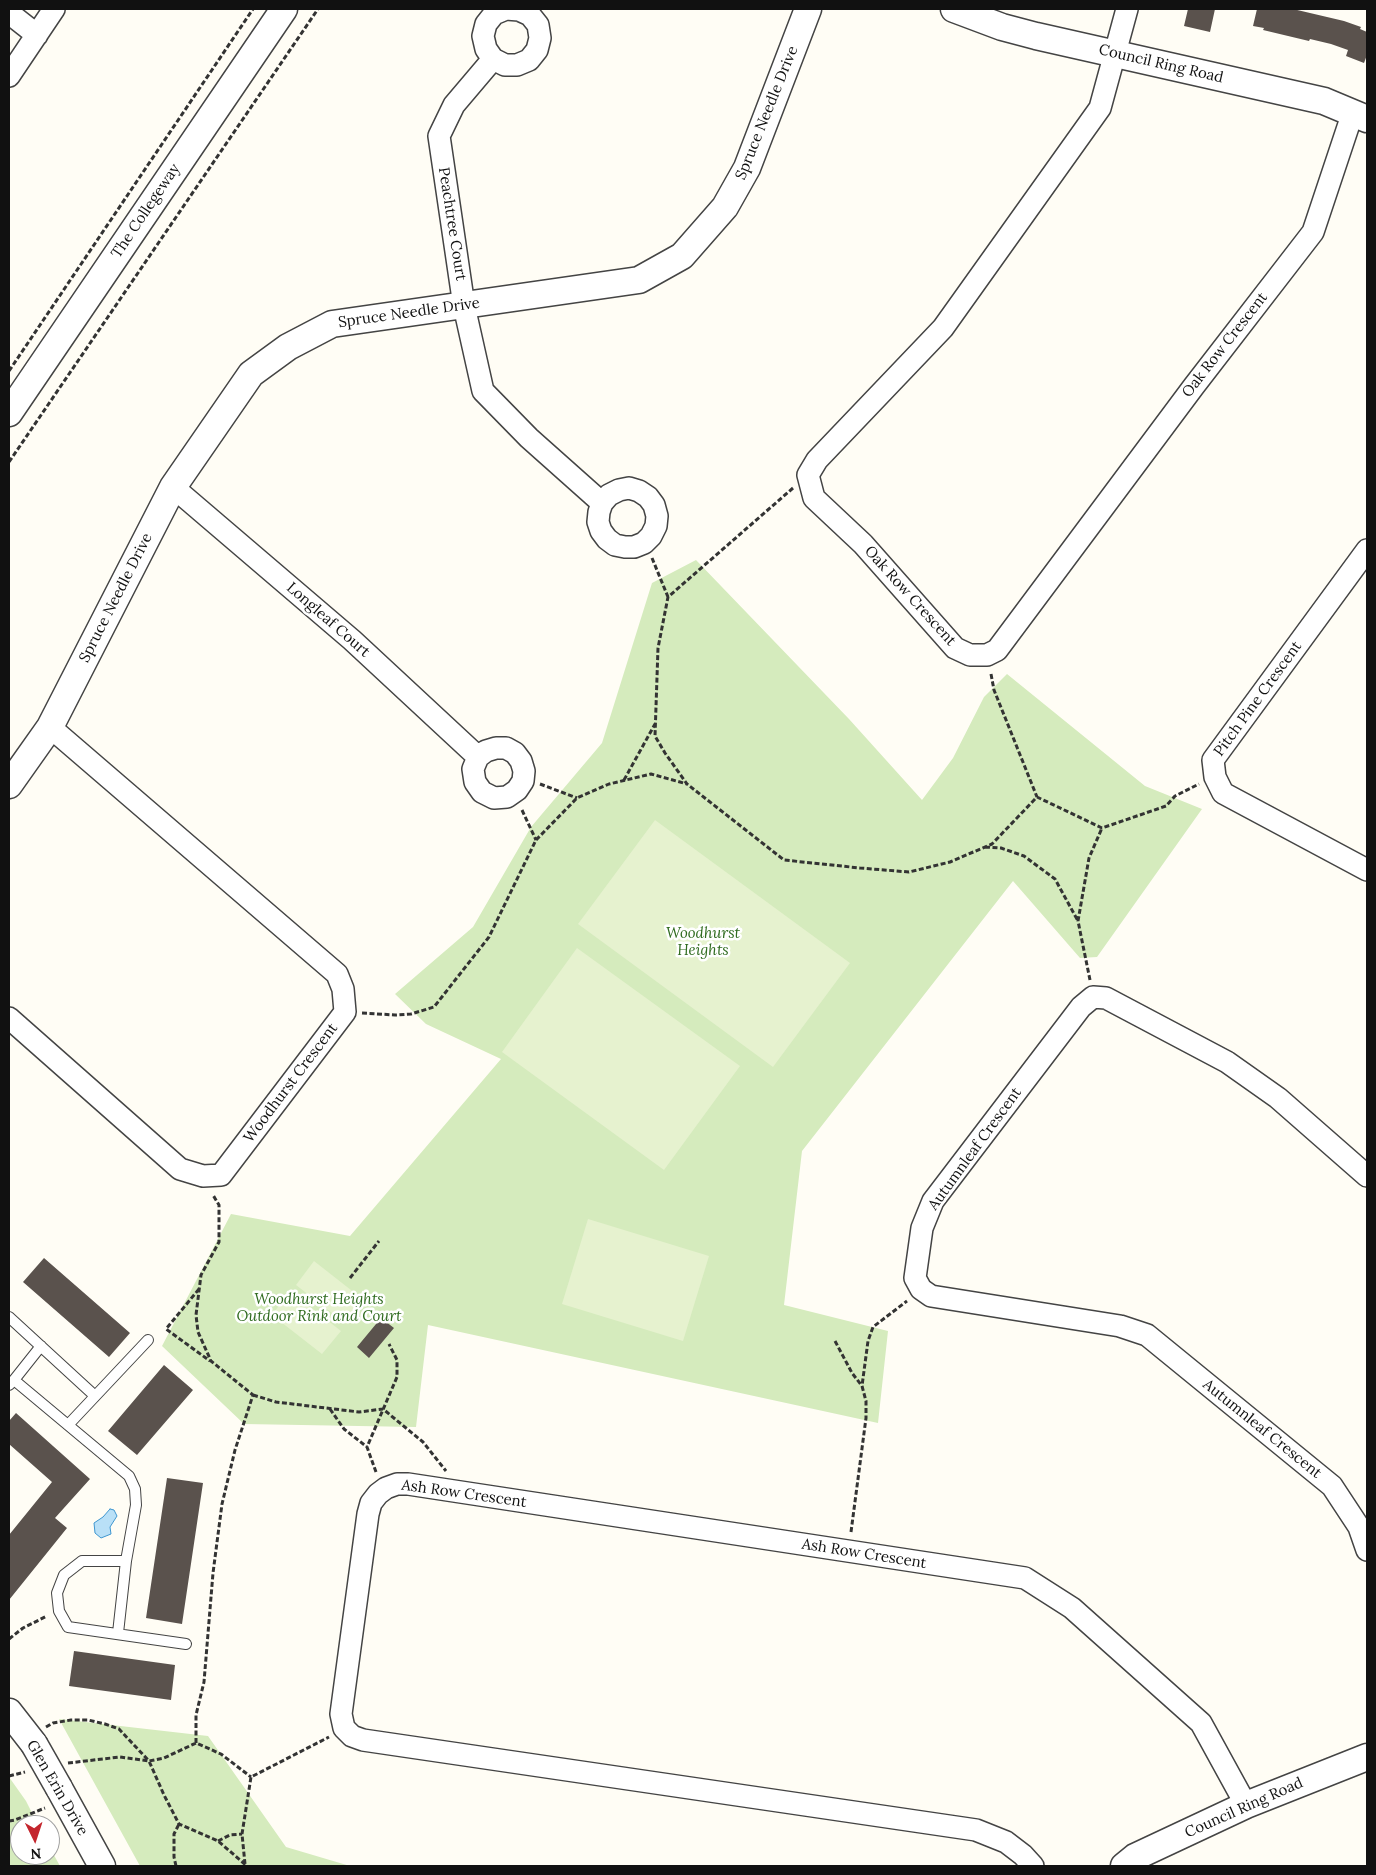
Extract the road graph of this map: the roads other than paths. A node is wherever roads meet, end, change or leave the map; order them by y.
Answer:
1 (54, 9) edge
2 (284, 9) edge
3 (808, 9) edge
4 (954, 9) edge
5 (1127, 9) edge
6 (9, 14) edge
7 (37, 34) junction
8 (1115, 54) junction
9 (493, 59) dead end
10 (9, 76) edge
11 (1360, 116) edge
12 (464, 306) junction
13 (9, 413) edge
14 (173, 487) junction
15 (602, 503) junction
16 (1367, 550) edge
17 (50, 727) junction
18 (478, 757) junction
19 (9, 785) edge
20 (1367, 870) edge
21 (9, 1018) edge
22 (1367, 1176) edge
23 (9, 1317) edge
24 (148, 1340) dead end
25 (41, 1346) junction
26 (11, 1382) edge
27 (95, 1396) junction
28 (68, 1425) junction
29 (1367, 1550) edge
30 (126, 1560) junction
31 (118, 1633) junction
32 (186, 1644) dead end
33 (9, 1712) edge
34 (1367, 1756) edge
35 (1246, 1805) junction
36 (102, 1866) edge
37 (1033, 1866) edge
38 (1124, 1866) edge

1 - 7 street
2 - 13 street, The Collegeway
3 - 12 street, Spruce Needle Drive
4 - 8 street, Council Ring Road
5 - 8 street
6 - 7 street
7 - 10 street
8 - 11 street, Council Ring Road
8 - 11 street, Oak Row Crescent
9 - 12 street, Peachtree Court
12 - 14 street, Spruce Needle Drive
12 - 15 street, Peachtree Court
14 - 17 street, Spruce Needle Drive
14 - 18 street, Longleaf Court
15 - 15 street
16 - 20 street, Pitch Pine Crescent
17 - 19 street, Spruce Needle Drive
17 - 21 street, Woodhurst Crescent
18 - 18 street
22 - 29 street, Autumnleaf Crescent
23 - 25 lane
24 - 27 lane
25 - 26 lane
25 - 27 lane
26 - 28 lane
27 - 28 lane
28 - 30 lane
30 - 31 lane
30 - 31 lane
31 - 32 lane
33 - 36 street, Glen Erin Drive, bridge
34 - 35 street, Council Ring Road
35 - 37 street, Ash Row Crescent
35 - 38 street, Council Ring Road

